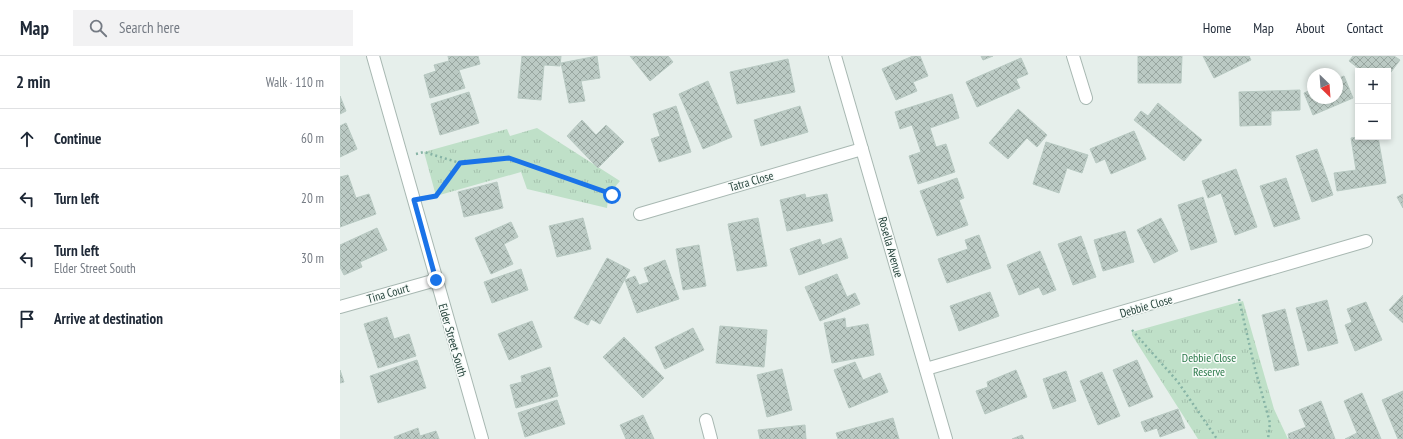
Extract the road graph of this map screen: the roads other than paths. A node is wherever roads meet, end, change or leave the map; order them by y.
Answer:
1 (373, 56) edge
2 (835, 56) edge
3 (1074, 56) edge
4 (1086, 98) dead end
5 (862, 149) junction
6 (640, 214) dead end
7 (1366, 241) dead end
8 (436, 280) junction
9 (340, 307) edge
10 (926, 369) junction
11 (706, 420) dead end
12 (482, 439) edge
13 (711, 439) edge
14 (946, 439) edge

1 - 8 street, Elder Street South
2 - 5 street, Rosella Avenue
3 - 4 street
5 - 6 street, Tatra Close
5 - 10 street, Rosella Avenue
7 - 10 street, Debbie Close
8 - 9 street, Tina Court
8 - 12 street, Elder Street South
10 - 14 street, Rosella Avenue
11 - 13 street

